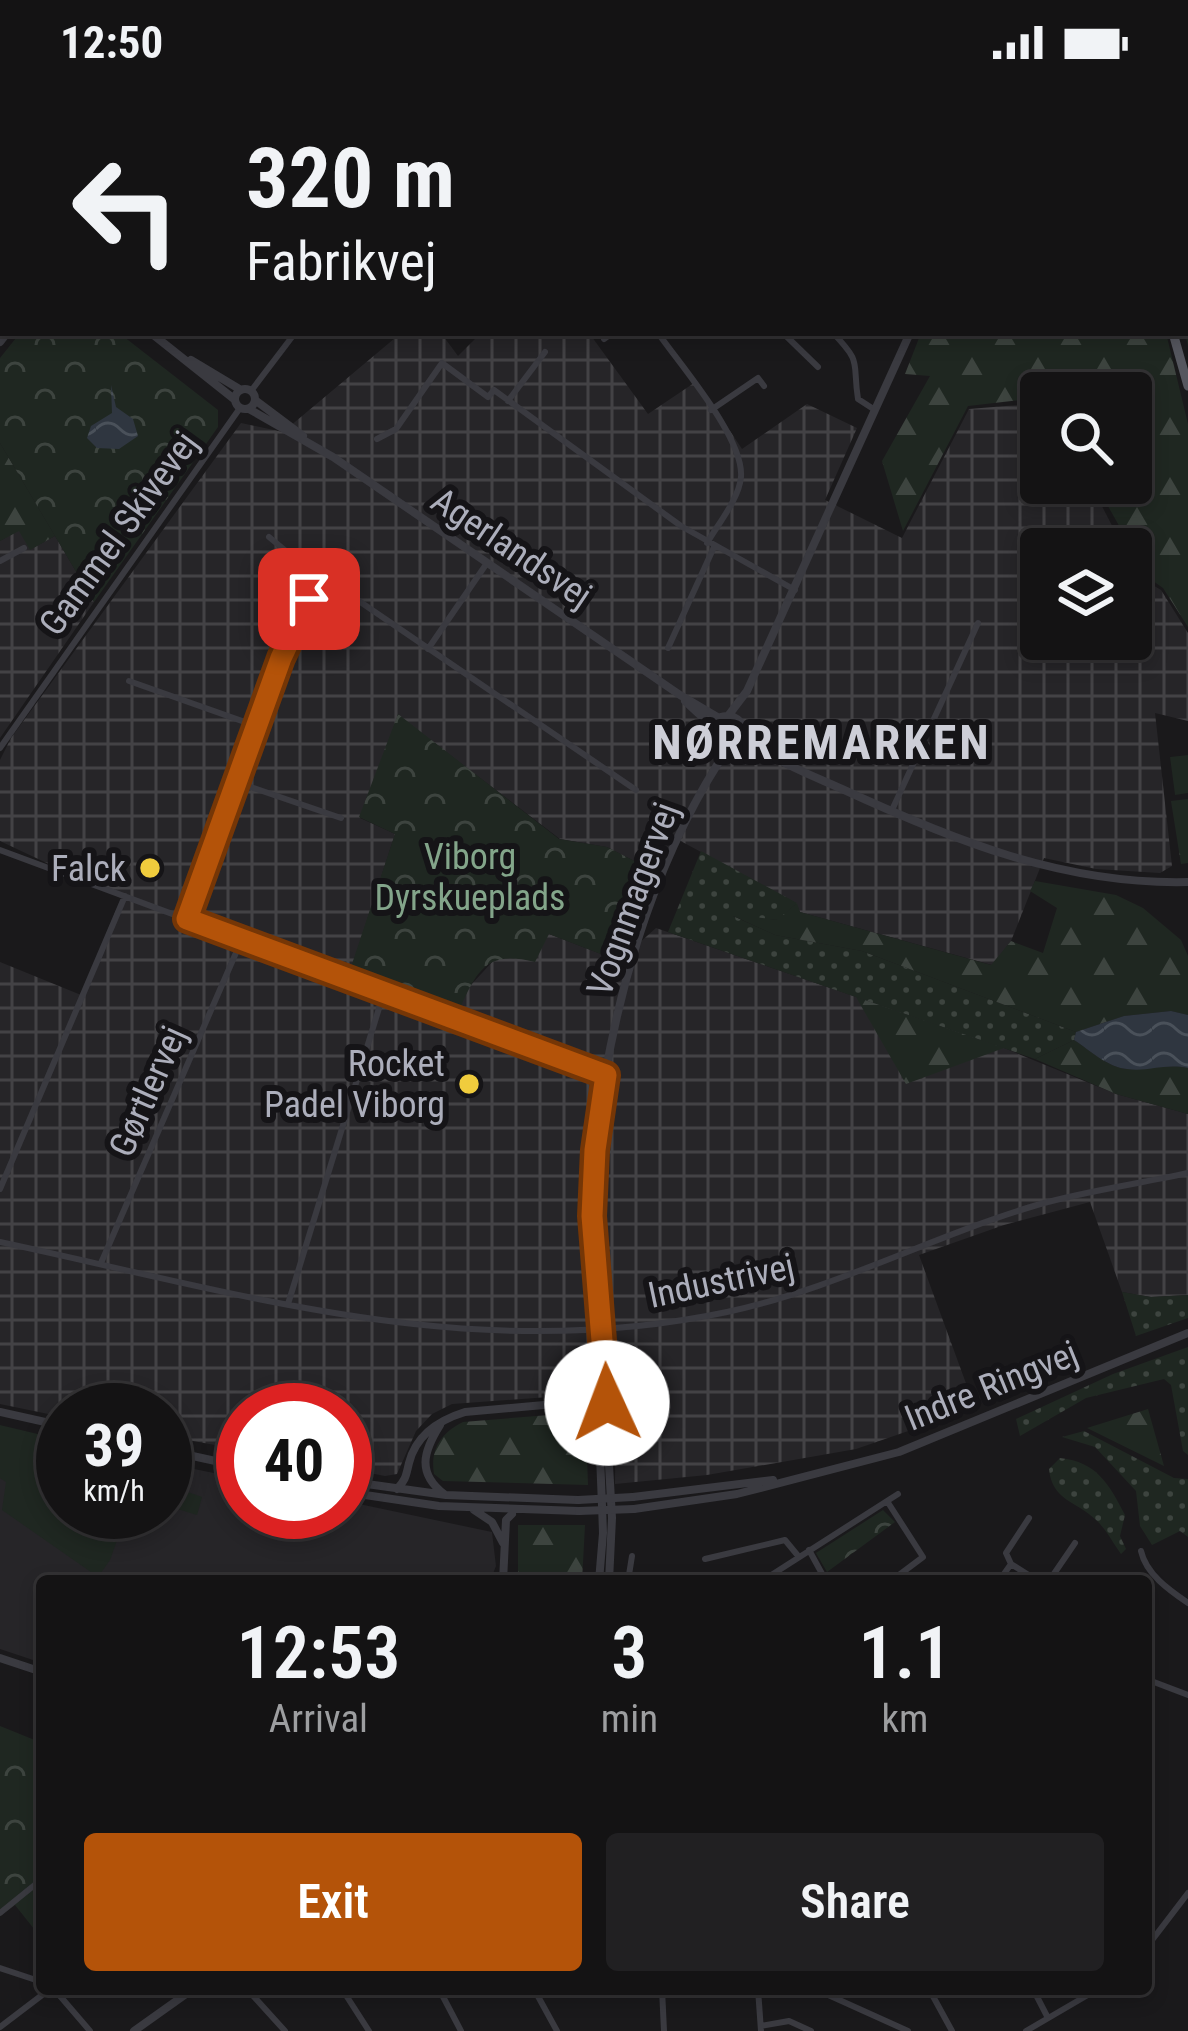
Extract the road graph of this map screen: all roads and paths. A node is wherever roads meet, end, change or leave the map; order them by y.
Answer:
1 (156, 336) edge
2 (293, 336) edge
3 (608, 336) edge
4 (660, 336) edge
5 (787, 336) edge
6 (835, 336) edge
7 (909, 336) edge
8 (1174, 336) edge
9 (604, 339) dead end
10 (545, 352) dead end
11 (179, 353) junction
12 (818, 368) dead end
13 (764, 386) dead end
14 (1188, 386) edge
15 (247, 400) junction
16 (508, 401) junction
17 (711, 410) junction
18 (875, 410) junction
19 (376, 439) dead end
20 (269, 537) dead end
21 (711, 545) junction
22 (24, 548) dead end
23 (0, 561) edge
24 (487, 562) junction
25 (322, 581) junction
26 (795, 590) junction
27 (978, 622) dead end
28 (668, 648) dead end
29 (427, 649) junction
30 (129, 681) dead end
31 (747, 691) junction
32 (720, 720) junction
33 (741, 722) junction
34 (256, 726) junction
35 (745, 736) junction
36 (715, 746) junction
37 (740, 746) junction
38 (0, 748) edge
39 (726, 751) junction
40 (768, 754) junction
41 (708, 777) junction
42 (235, 782) junction
43 (636, 790) dead end
44 (891, 811) junction
45 (340, 818) dead end
46 (0, 850) edge
47 (1188, 882) edge
48 (125, 896) junction
49 (187, 919) junction
50 (242, 939) junction
51 (384, 992) junction
52 (606, 1075) junction
53 (1188, 1173) edge
54 (0, 1189) edge
55 (0, 1242) edge
56 (101, 1263) junction
57 (288, 1306) junction
58 (599, 1330) junction
59 (1188, 1334) edge
60 (601, 1403) junction
61 (0, 1412) edge
62 (36, 1420) edge
63 (441, 1424) junction
64 (810, 1476) junction
65 (372, 1485) edge
66 (397, 1489) junction
67 (898, 1494) dead end
68 (446, 1495) junction
69 (372, 1496) edge
70 (887, 1501) junction
71 (472, 1509) junction
72 (519, 1511) junction
73 (1029, 1518) dead end
74 (1075, 1543) dead end
75 (503, 1544) junction
76 (809, 1550) junction
77 (1142, 1550) dead end
78 (632, 1556) dead end
79 (799, 1558) junction
80 (705, 1559) dead end
81 (1011, 1564) junction
82 (503, 1575) edge
83 (600, 1575) edge
84 (610, 1575) edge
85 (629, 1575) edge
86 (772, 1575) edge
87 (823, 1575) edge
88 (899, 1575) edge
89 (1003, 1575) edge
90 (1028, 1575) edge
91 (1053, 1575) edge
92 (1188, 1603) edge
93 (0, 1658) edge
94 (36, 1670) edge
95 (1152, 1681) edge
96 (1188, 1695) edge
97 (36, 1884) edge
98 (1188, 1894) edge
99 (0, 1912) edge
100 (1152, 1940) edge
101 (0, 1968) edge
102 (36, 1980) edge
103 (49, 1995) edge
104 (61, 1995) edge
105 (185, 1995) edge
106 (252, 1995) edge
107 (347, 1995) edge
108 (442, 1995) edge
109 (537, 1995) edge
110 (662, 1995) edge
111 (758, 1995) edge
112 (828, 1995) edge
113 (932, 1995) edge
114 (1037, 1995) edge
115 (1088, 1995) edge
116 (1049, 2018) junction
117 (0, 2027) edge
118 (761, 2029) edge
119 (90, 2031) edge
120 (134, 2031) edge
121 (285, 2031) edge
122 (369, 2031) edge
123 (461, 2031) edge
124 (557, 2031) edge
125 (664, 2031) edge
126 (811, 2031) edge
127 (908, 2031) edge
128 (952, 2031) edge
129 (1026, 2031) edge

1 - 11 street, Agerlandsvej
2 - 15 street, Gammel Skivevej
3 - 9 street
4 - 17 street
5 - 12 street
6 - 18 street
7 - 18 street
8 - 14 main road
10 - 16 street
11 - 15 street, Agerlandsvej
11 - 15 street, Agerlandsvej
13 - 17 street
15 - 24 street, Agerlandsvej
15 - 38 street, Gammel Skivevej
16 - 19 street
16 - 21 street
17 - 21 street
18 - 26 street
20 - 25 street
21 - 26 street
21 - 28 street
22 - 23 street
24 - 29 street
24 - 32 street, Agerlandsvej
25 - 29 street
25 - 34 street
26 - 31 street
27 - 44 street
29 - 43 street
30 - 34 street
31 - 32 street
31 - 33 street
32 - 33 street
32 - 36 street
33 - 35 street
34 - 42 street
35 - 37 street
35 - 40 street
36 - 39 street
36 - 41 street, Vognmagervej
37 - 39 street
37 - 40 street
39 - 41 street, Vognmagervej
40 - 44 street
41 - 52 street, Vognmagervej
42 - 45 street
42 - 49 street
44 - 47 street
46 - 48 street
48 - 49 street
48 - 54 street
49 - 50 street
50 - 51 street
50 - 56 street, Gørtlervej
51 - 52 street
51 - 57 street
52 - 58 street, Vognmagervej
53 - 58 street, Industrivej
55 - 56 street, Industrivej
56 - 57 street, Industrivej
57 - 58 street, Industrivej
58 - 60 street, Vognmagervej
59 - 64 street, Indre Ringvej
60 - 63 street
60 - 83 street, Vognmagervej
60 - 84 street, Vognmagervej
61 - 62 street
63 - 66 street
63 - 68 street
64 - 68 street, Indre Ringvej, bridge
64 - 72 street, Indre Ringvej, bridge
65 - 66 street, Indre Ringvej
66 - 68 street, Indre Ringvej
67 - 70 street
69 - 71 street, Indre Ringvej
70 - 76 street
70 - 88 street
71 - 72 street, Indre Ringvej
71 - 75 street
72 - 75 street
73 - 81 street
74 - 91 street
75 - 82 street
76 - 79 street
76 - 87 street
77 - 92 street
78 - 85 street
79 - 80 street
79 - 86 street
81 - 89 street
81 - 90 street
93 - 94 street
95 - 96 street
97 - 99 street
98 - 100 street
101 - 102 street
103 - 117 street
104 - 119 street
105 - 120 street
106 - 121 street
107 - 122 street
108 - 123 street
109 - 124 street
110 - 125 street
111 - 118 street
112 - 127 street
113 - 128 street
114 - 116 street
115 - 116 street
116 - 129 street
118 - 126 street

